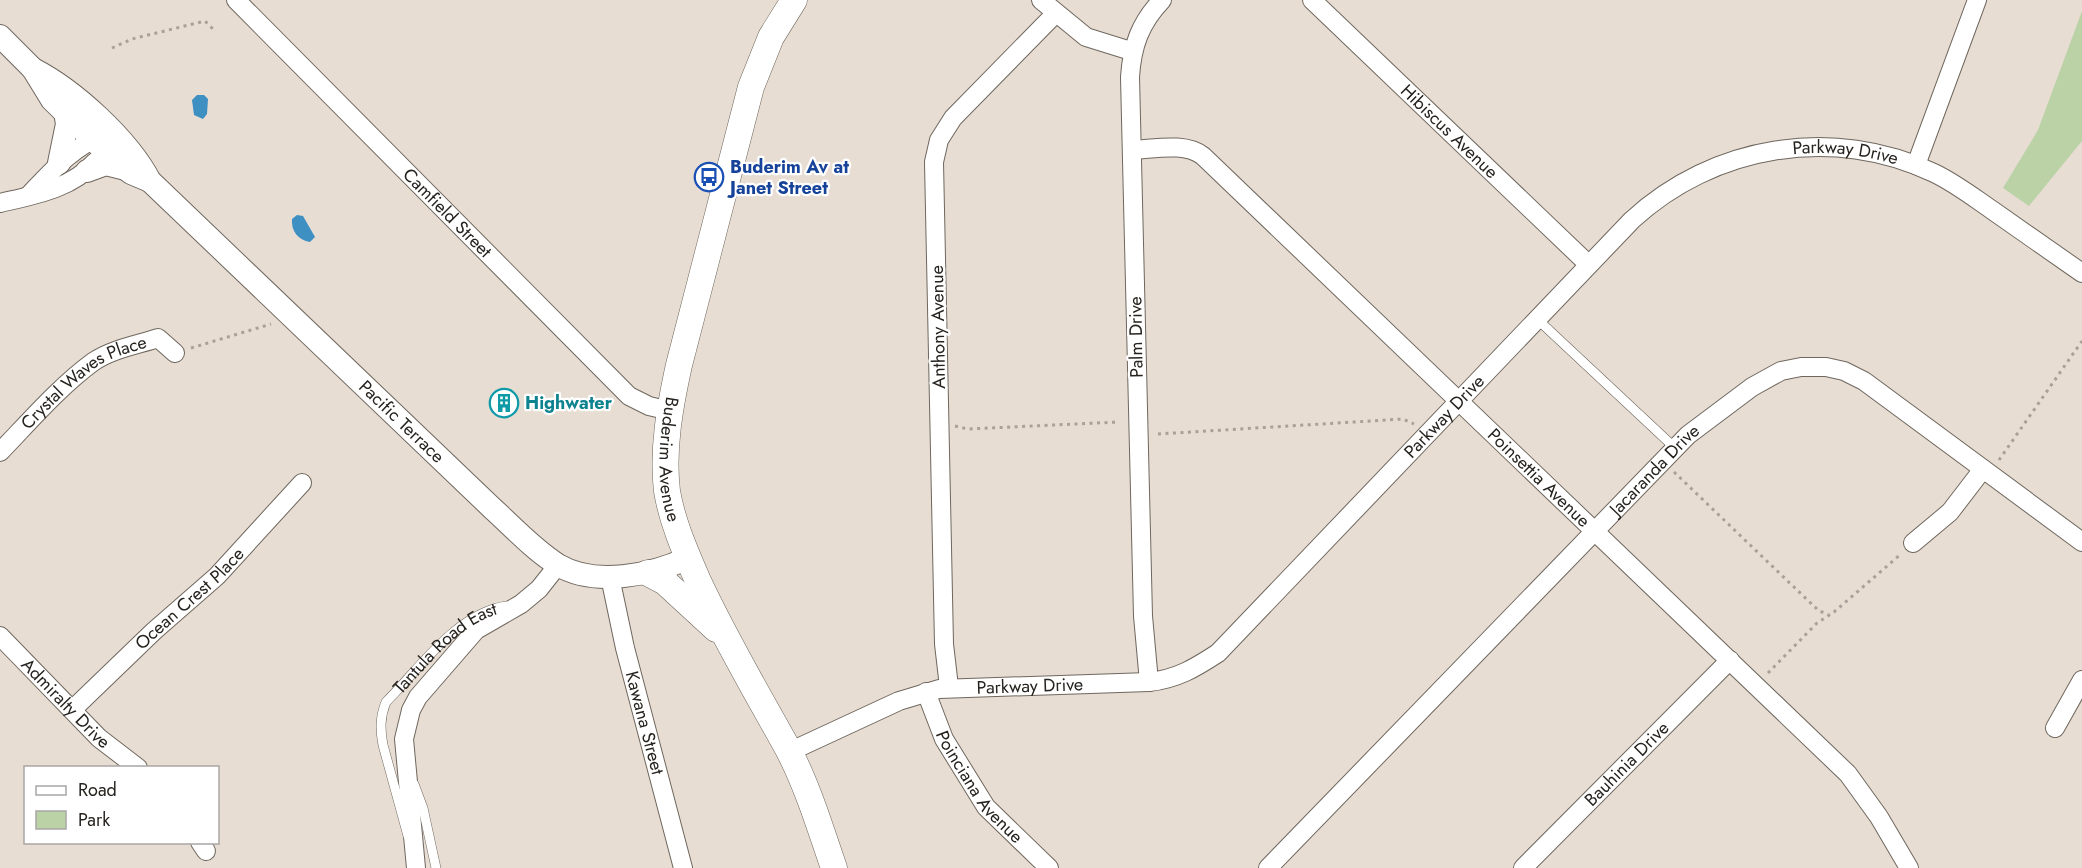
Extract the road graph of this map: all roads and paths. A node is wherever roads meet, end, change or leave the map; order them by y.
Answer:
1 (236, 0) edge
2 (794, 0) edge
3 (1041, 0) edge
4 (1162, 0) edge
5 (1312, 0) edge
6 (1977, 0) edge
7 (1055, 14) junction
8 (215, 31) dead end
9 (0, 36) edge
10 (112, 48) dead end
11 (1131, 51) junction
12 (33, 69) junction
13 (65, 112) junction
14 (103, 140) junction
15 (1132, 150) junction
16 (59, 164) junction
17 (1916, 165) junction
18 (127, 170) junction
19 (87, 171) junction
20 (150, 181) junction
21 (29, 195) junction
22 (0, 203) edge
23 (1588, 264) junction
24 (2082, 273) edge
25 (1536, 318) junction
26 (272, 324) dead end
27 (2082, 341) edge
28 (175, 353) joint
29 (1458, 400) junction
30 (670, 411) junction
31 (1118, 422) dead end
32 (940, 423) junction
33 (1415, 425) dead end
34 (1158, 434) dead end
35 (0, 452) edge
36 (1667, 454) junction
37 (1986, 472) junction
38 (302, 483) dead end
39 (1594, 529) junction
40 (2082, 542) edge
41 (1913, 543) joint
42 (688, 558) junction
43 (558, 565) junction
44 (648, 573) junction
45 (610, 577) junction
46 (521, 604) junction
47 (1828, 614) junction
48 (723, 635) junction
49 (0, 636) edge
50 (1730, 660) junction
51 (2082, 680) edge
52 (1149, 682) junction
53 (1756, 684) junction
54 (949, 687) junction
55 (926, 692) junction
56 (72, 710) junction
57 (2055, 728) dead end
58 (789, 752) junction
59 (406, 762) junction
60 (135, 766) edge
61 (414, 849) junction
62 (416, 868) edge
63 (436, 868) edge
64 (683, 868) edge
65 (834, 868) edge
66 (1049, 868) edge
67 (1268, 868) edge
68 (1523, 868) edge
69 (1909, 868) edge

1 - 30 street, Camfield Street
2 - 30 main road, Buderim Avenue
3 - 7 street
4 - 11 street, Palm Drive
5 - 23 street, Hibiscus Avenue
6 - 17 street
7 - 11 street
7 - 32 street, Anthony Avenue
8 - 10 path
9 - 12 street, Pacific Terrace
11 - 15 street, Palm Drive
12 - 13 street, Pacific Terrace
12 - 14 street, Pacific Terrace
13 - 14 street, Pacific Terrace
13 - 16 street
14 - 16 street
14 - 18 street, Pacific Terrace
14 - 19 street
14 - 20 street, Pacific Terrace
15 - 29 street, Poinsettia Avenue
15 - 52 street, Palm Drive
16 - 21 street
17 - 23 street, Parkway Drive
17 - 24 street, Parkway Drive
18 - 19 street
18 - 20 street, Pacific Terrace
19 - 21 street
20 - 43 street, Pacific Terrace
21 - 22 street
23 - 25 street, Parkway Drive
25 - 29 street, Parkway Drive
25 - 36 lane
26 - 28 path
27 - 37 path
28 - 35 street, Crystal Waves Place
29 - 39 street, Poinsettia Avenue
29 - 52 street, Parkway Drive
30 - 42 main road, Buderim Avenue
31 - 32 path
32 - 54 street, Anthony Avenue
33 - 34 path
36 - 37 street, Jacaranda Drive
36 - 39 street, Jacaranda Drive
36 - 47 path
37 - 40 street, Jacaranda Drive
37 - 41 street
38 - 56 street, Ocean Crest Place
39 - 50 street, Poinsettia Avenue
39 - 67 street, Jacaranda Drive
41 - 47 path
42 - 44 street, Pacific Terrace
42 - 48 main road, Buderim Avenue
43 - 45 street, Pacific Terrace
43 - 46 street, Tantula Road East
44 - 45 street, Pacific Terrace
44 - 48 main road
45 - 64 street, Kawana Street
46 - 59 street, Tantula Road East
46 - 61 lane, Tantula Road East
47 - 53 path
48 - 58 main road, Buderim Avenue
49 - 56 street, Admiralty Drive
50 - 53 street, Poinsettia Avenue
50 - 68 street, Bauhinia Drive
51 - 57 street
52 - 54 street, Parkway Drive
53 - 69 street, Poinsettia Avenue
54 - 55 street, Parkway Drive
55 - 58 street, Parkway Drive
55 - 66 street, Poinciana Avenue
56 - 60 street, Admiralty Drive
58 - 65 main road, Buderim Avenue
59 - 61 street, Tantula Road East
59 - 63 lane, Tantula Road East
61 - 62 street, Tantula Road East

